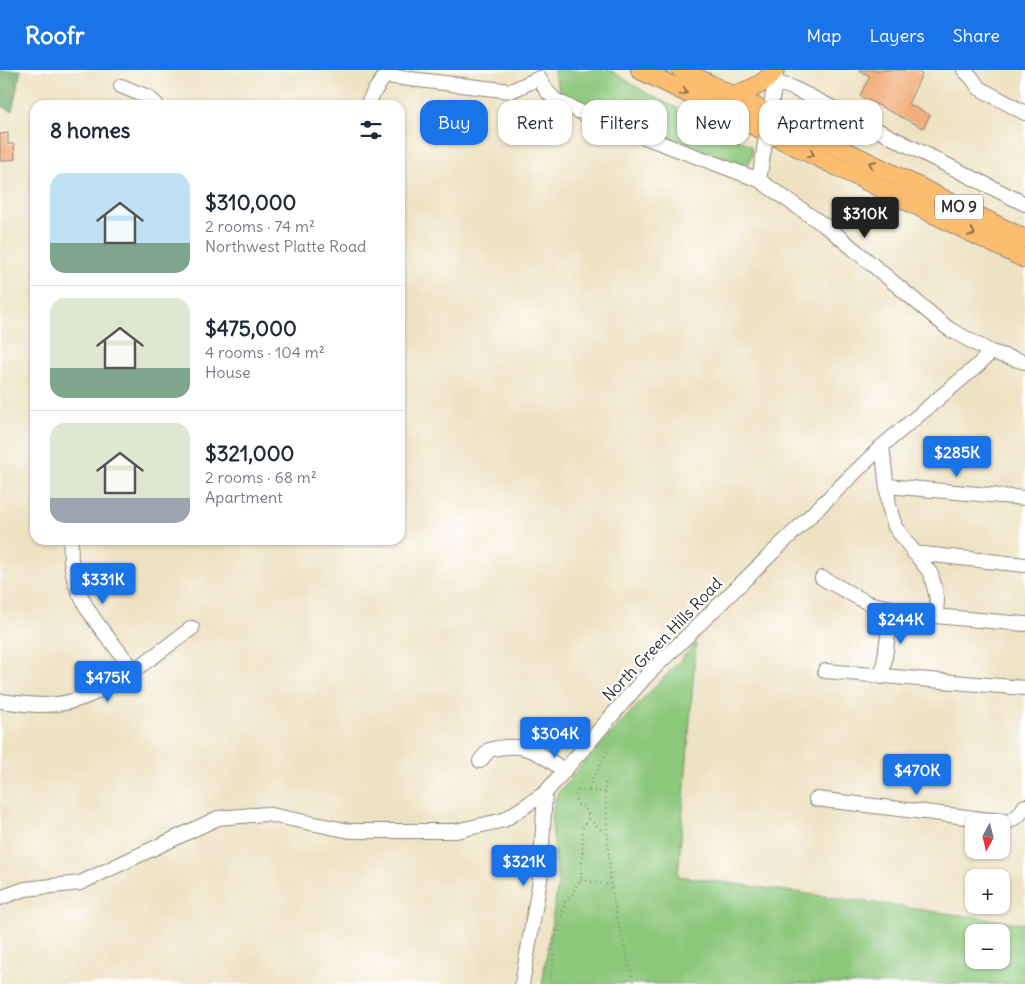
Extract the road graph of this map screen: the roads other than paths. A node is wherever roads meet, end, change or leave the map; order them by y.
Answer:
1 (640, 70) edge
2 (681, 70) edge
3 (964, 70) edge
4 (775, 74) edge
5 (121, 86) dead end
6 (732, 95) junction
7 (151, 100) edge
8 (370, 100) edge
9 (772, 100) edge
10 (759, 108) edge
11 (1025, 113) edge
12 (759, 128) edge
13 (765, 145) edge
14 (796, 145) edge
15 (828, 145) edge
16 (759, 180) junction
17 (1025, 204) edge
18 (999, 236) junction
19 (1025, 239) edge
20 (1025, 259) edge
21 (991, 352) junction
22 (1025, 362) edge
23 (882, 446) junction
24 (886, 486) junction
25 (1025, 498) edge
26 (71, 545) edge
27 (914, 553) junction
28 (1025, 565) edge
29 (822, 578) dead end
30 (892, 608) junction
31 (936, 616) junction
32 (1025, 624) edge
33 (192, 628) dead end
34 (133, 669) junction
35 (825, 671) dead end
36 (882, 677) junction
37 (1025, 688) edge
38 (0, 701) edge
39 (480, 761) dead end
40 (564, 771) junction
41 (545, 792) junction
42 (816, 799) dead end
43 (1025, 806) edge
44 (0, 898) edge
45 (522, 984) edge

1 -> 12 main road, MO 9
2 - 6 main road, MO 9
3 - 11 street
4 - 6 main road
4 - 9 street
4 - 17 street
5 - 7 street
6 - 10 main road, MO 9
8 - 16 street
13 - 16 street
14 -> 18 main road, MO 9
18 -> 15 main road, MO 9
16 - 21 street
18 - 19 main road, MO 9
18 - 20 main road, MO 9
21 - 22 street
21 - 23 street, North Green Hills Road
23 - 24 street
23 - 40 street, North Green Hills Road
24 - 25 street
24 - 27 street
26 - 34 street
27 - 28 street
27 - 31 street
29 - 30 street
30 - 31 street
30 - 36 street
31 - 32 street
33 - 34 street
34 - 38 street
35 - 36 street
36 - 37 street
39 - 40 street
40 - 41 street, North Green Hills Road
41 - 44 street, North Green Hills Road
41 - 45 street
42 - 43 street

